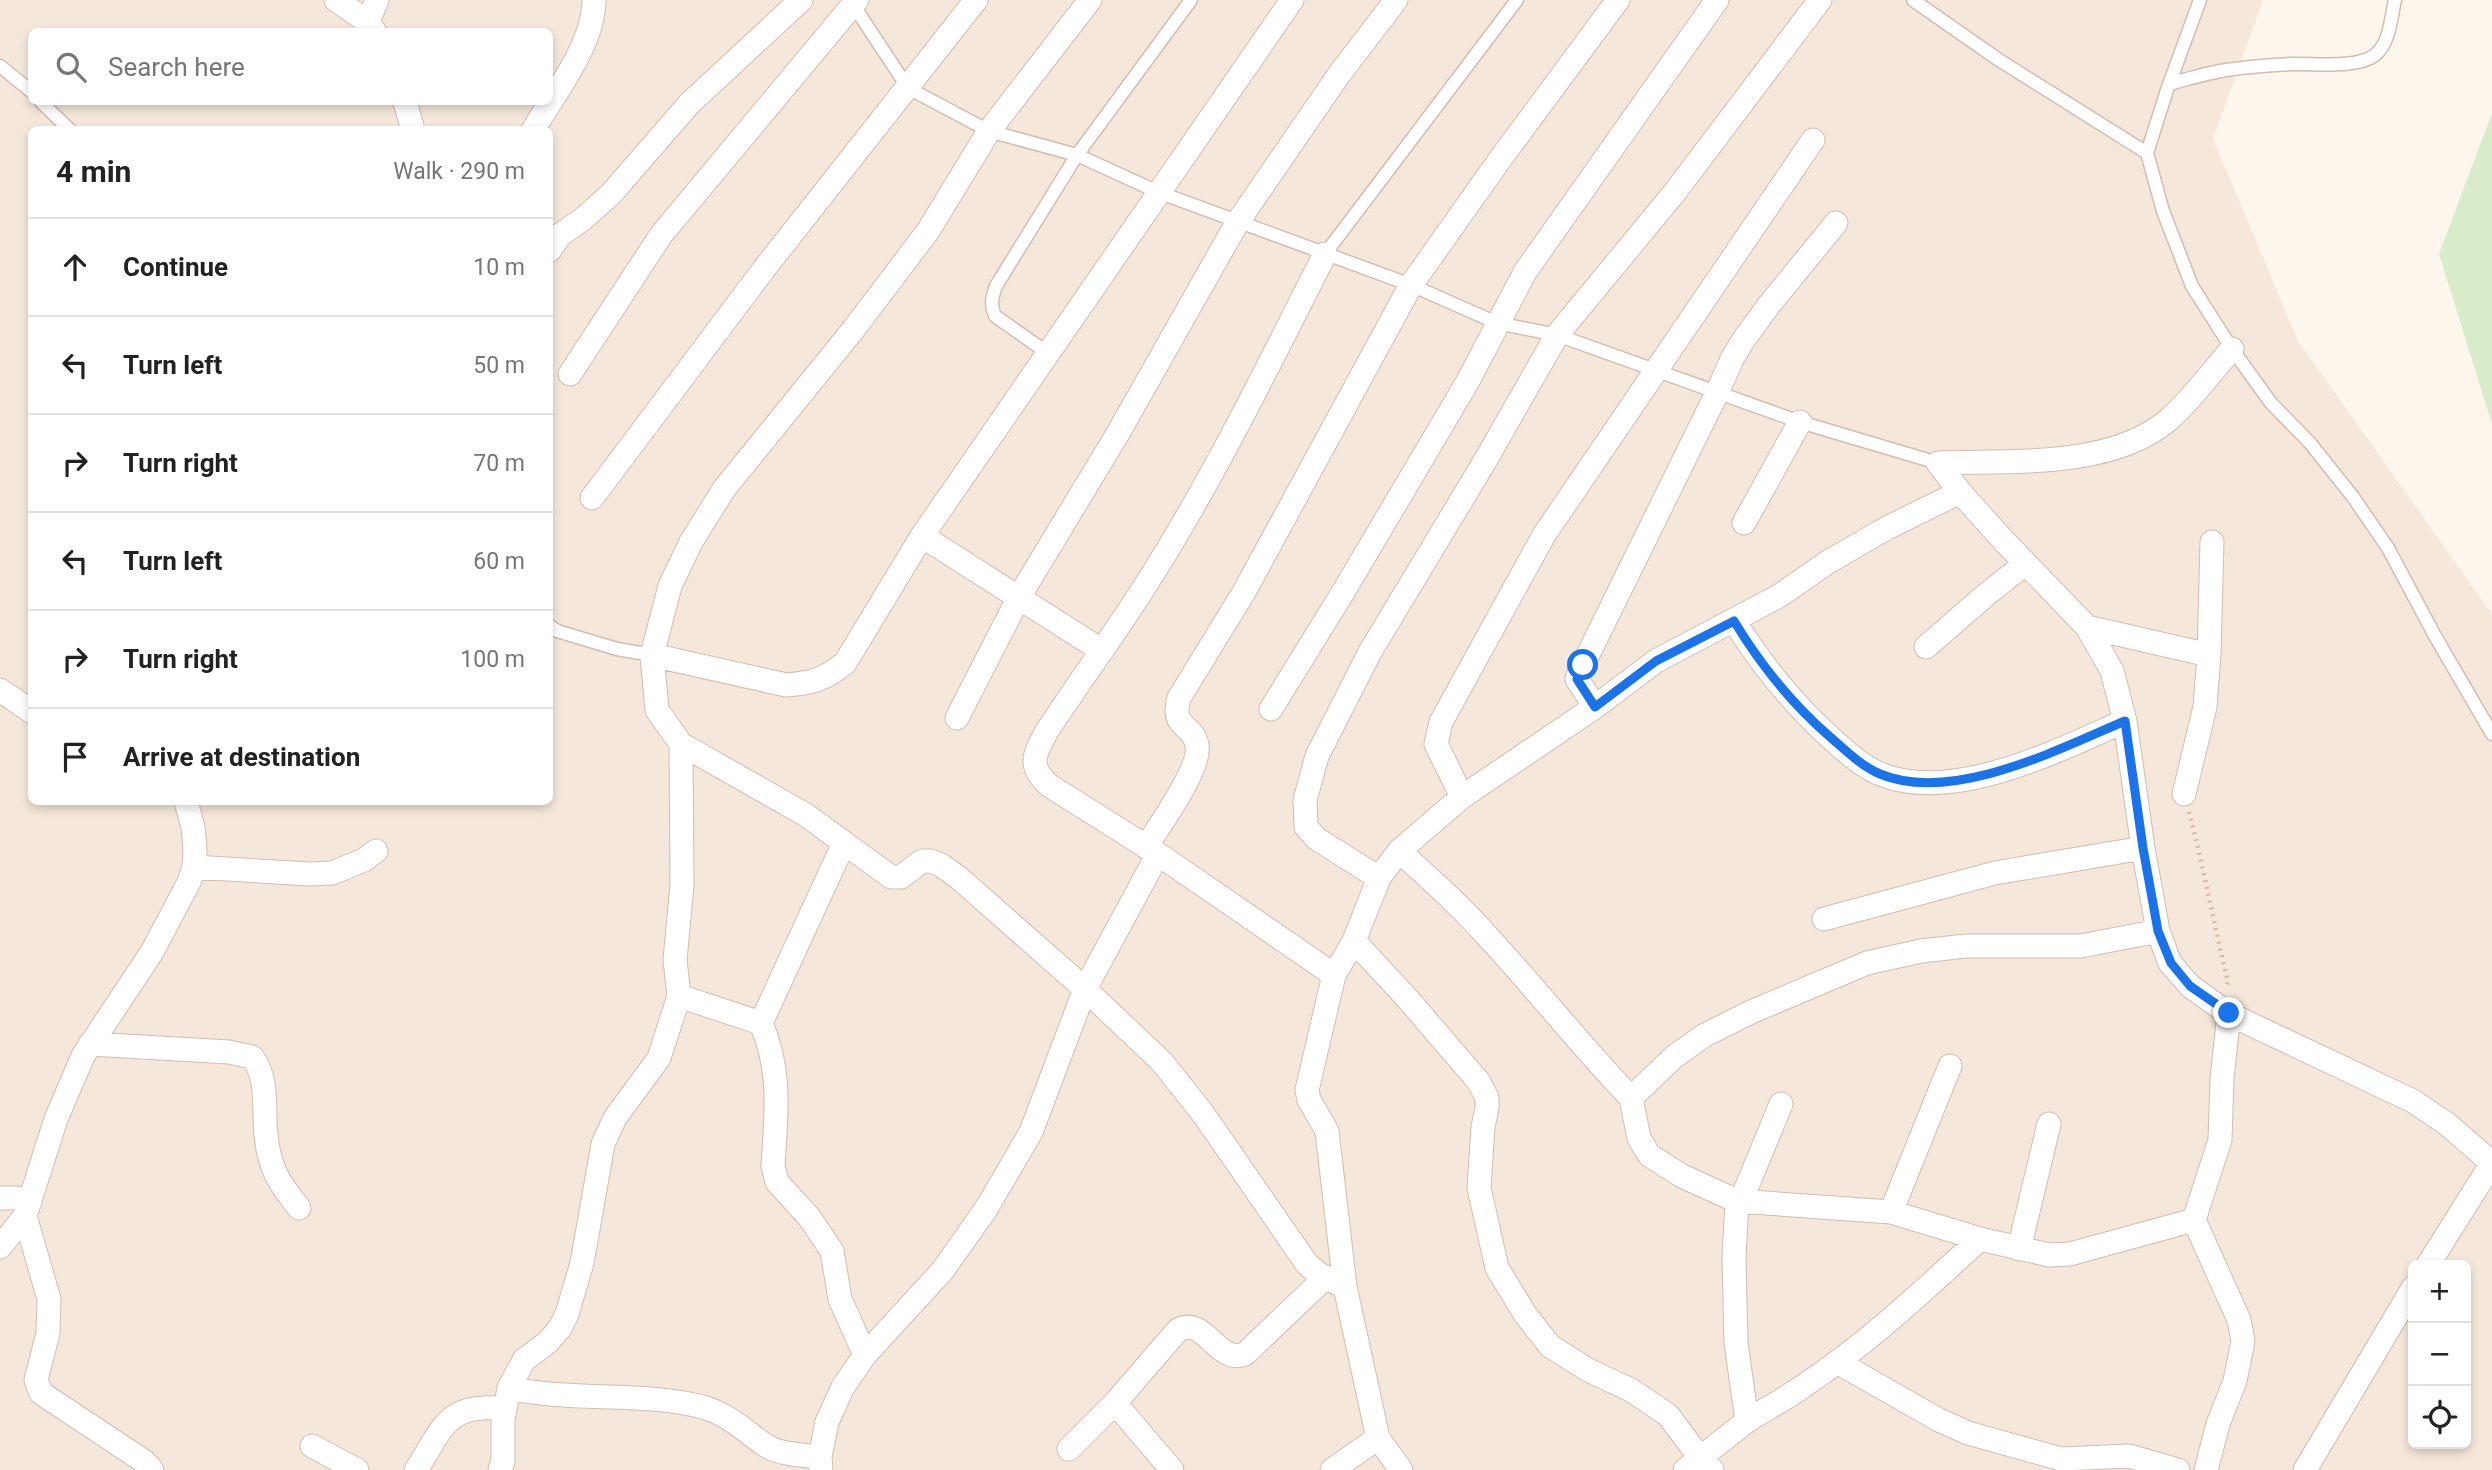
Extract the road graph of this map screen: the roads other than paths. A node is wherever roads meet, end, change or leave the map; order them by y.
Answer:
1 (335, 0) edge
2 (377, 0) edge
3 (594, 0) edge
4 (801, 0) edge
5 (976, 0) edge
6 (1090, 0) edge
7 (1191, 0) edge
8 (1293, 0) edge
9 (1396, 0) edge
10 (1517, 0) edge
11 (1618, 0) edge
12 (1717, 0) edge
13 (1820, 0) edge
14 (1913, 0) edge
15 (2200, 0) edge
16 (2395, 0) edge
17 (854, 2) edge
18 (371, 27) edge
19 (0, 66) edge
20 (2169, 84) junction
21 (908, 88) junction
22 (28, 89) edge
23 (553, 96) edge
24 (44, 105) edge
25 (406, 105) edge
26 (548, 105) edge
27 (66, 126) edge
28 (412, 126) edge
29 (535, 126) edge
30 (989, 131) junction
31 (1813, 140) dead end
32 (2147, 153) junction
33 (1077, 155) junction
34 (1158, 192) junction
35 (1237, 223) junction
36 (1836, 223) dead end
37 (553, 238) edge
38 (1325, 254) junction
39 (1411, 285) junction
40 (1497, 323) junction
41 (1557, 335) junction
42 (2232, 349) junction
43 (1049, 354) junction
44 (1656, 371) junction
45 (570, 374) dead end
46 (1717, 393) junction
47 (1800, 422) junction
48 (1938, 463) junction
49 (1960, 492) junction
50 (592, 498) dead end
51 (1744, 523) dead end
52 (922, 536) junction
53 (2213, 542) dead end
54 (2025, 564) junction
55 (1020, 597) junction
56 (1734, 621) junction
57 (2087, 627) junction
58 (553, 628) edge
59 (1926, 647) dead end
60 (1101, 650) junction
61 (652, 655) junction
62 (2209, 655) junction
63 (0, 690) edge
64 (1595, 707) junction
65 (28, 709) edge
66 (1271, 709) dead end
67 (957, 718) dead end
68 (2125, 721) junction
69 (2492, 734) edge
70 (681, 744) junction
71 (2184, 794) road end
72 (1462, 797) junction
73 (186, 805) edge
74 (845, 843) junction
75 (2143, 848) junction
76 (1152, 850) junction
77 (376, 851) dead end
78 (1399, 851) junction
79 (194, 867) junction
80 (1379, 878) junction
81 (1824, 919) dead end
82 (2158, 931) junction
83 (1354, 941) junction
84 (1334, 975) junction
85 (1085, 989) junction
86 (678, 996) junction
87 (2223, 1010) junction
88 (761, 1023) junction
89 (90, 1044) junction
90 (1950, 1066) dead end
91 (1631, 1098) junction
92 (1781, 1104) dead end
93 (2049, 1124) dead end
94 (2492, 1163) edge
95 (0, 1198) edge
96 (1739, 1201) junction
97 (299, 1208) dead end
98 (27, 1209) junction
99 (1891, 1212) junction
100 (2194, 1220) junction
101 (1980, 1239) junction
102 (0, 1247) edge
103 (2020, 1249) junction
104 (2431, 1260) edge
105 (1335, 1282) junction
106 (2408, 1298) edge
107 (865, 1355) junction
108 (1837, 1362) junction
109 (507, 1399) junction
110 (1115, 1403) junction
111 (1747, 1421) junction
112 (1378, 1438) junction
113 (312, 1446) dead end
114 (1069, 1449) dead end
115 (820, 1464) edge
116 (1699, 1466) edge
117 (2313, 1466) edge
118 (152, 1470) edge
119 (357, 1470) edge
120 (416, 1470) edge
121 (500, 1470) edge
122 (1172, 1470) edge
123 (1332, 1470) edge
124 (1401, 1470) edge
125 (2178, 1470) edge
126 (2206, 1470) edge

1 - 18 street
2 - 18 street
3 - 23 street
4 - 37 street
5 - 21 street
6 - 30 street
7 - 33 lane
8 - 34 street
9 - 35 street
10 - 38 lane
11 - 39 street
12 - 40 street
13 - 41 street
14 - 32 lane
15 - 20 lane
16 - 20 lane
17 - 21 lane
17 - 45 street
19 - 22 lane
20 - 32 lane
21 - 30 lane
21 - 50 street
24 - 27 lane
25 - 28 street
26 - 29 street
30 - 33 lane
30 - 61 street
31 - 44 street
32 - 42 lane
33 - 34 lane
33 - 43 lane
34 - 35 lane
34 - 43 street
35 - 38 lane
35 - 55 street
36 - 46 street
38 - 39 lane
38 - 60 street
39 - 40 lane
39 - 76 street
40 - 41 lane
40 - 66 street
41 - 44 lane
41 - 80 street
42 - 48 street
42 - 69 lane
43 - 52 street
44 - 46 lane
44 - 72 street
46 - 47 lane
46 - 64 street
47 - 48 lane
47 - 51 street
48 - 49 street
49 - 54 street
49 - 56 street
52 - 55 street
52 - 61 street
53 - 62 street
54 - 57 street
54 - 59 street
55 - 60 street
55 - 67 street
56 - 64 street
56 - 68 street
57 - 62 street
57 - 68 street
58 - 61 lane
60 - 76 street
61 - 70 street
62 - 71 street
63 - 65 street
64 - 72 street
68 - 75 street
70 - 74 street
70 - 86 street
72 - 78 street
73 - 79 street
74 - 85 street
74 - 88 street
75 - 81 street
75 - 82 street
76 - 84 street
76 - 85 street
77 - 79 street
78 - 80 street
78 - 91 street
79 - 89 street
80 - 83 street
82 - 87 street
82 - 91 street
83 - 84 street
83 - 116 street
84 - 105 street
85 - 105 street
85 - 107 street
86 - 88 street
86 - 109 street
87 - 94 street
87 - 100 street
88 - 107 street
89 - 97 street
89 - 98 street
90 - 99 street
91 - 96 street
92 - 96 street
93 - 103 street
94 - 104 street
95 - 98 street
96 - 99 street
96 - 111 street
98 - 102 street
98 - 118 street
99 - 101 street
100 - 103 street
100 - 126 street
101 - 103 street
101 - 108 street
105 - 110 street
105 - 112 street
106 - 117 street
107 - 115 street
108 - 111 street
108 - 125 street
109 - 115 street
109 - 120 street
109 - 121 street
110 - 114 street
110 - 122 street
111 - 116 street
112 - 123 street
112 - 124 street
113 - 119 street

